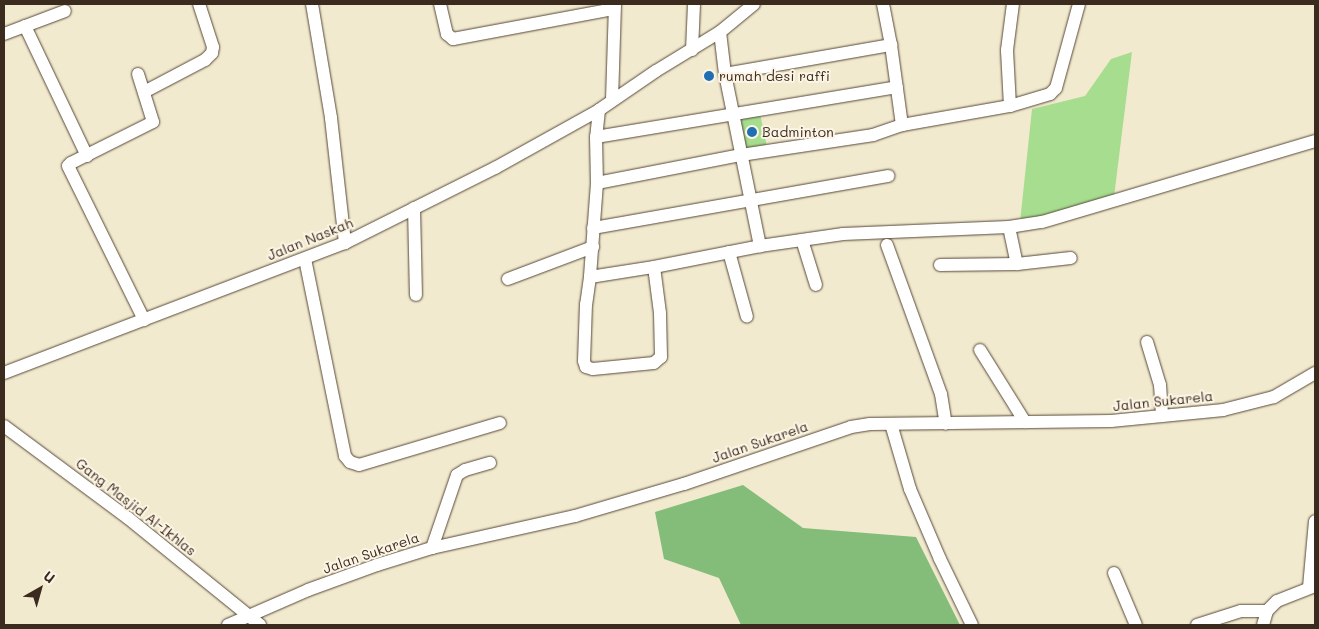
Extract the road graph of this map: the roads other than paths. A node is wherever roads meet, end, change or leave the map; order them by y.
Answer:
1 (199, 4) edge
2 (312, 4) edge
3 (440, 4) edge
4 (694, 4) edge
5 (754, 4) edge
6 (883, 4) edge
7 (1013, 4) edge
8 (1080, 4) edge
9 (614, 6) edge
10 (65, 11) dead end
11 (25, 26) junction
12 (720, 32) junction
13 (4, 34) edge
14 (891, 45) junction
15 (692, 50) junction
16 (138, 74) dead end
17 (725, 74) junction
18 (897, 86) junction
19 (144, 92) junction
20 (612, 100) junction
21 (1010, 106) junction
22 (599, 110) junction
23 (732, 114) junction
24 (902, 125) junction
25 (596, 137) junction
26 (1315, 141) edge
27 (741, 155) junction
28 (87, 156) junction
29 (888, 176) dead end
30 (597, 183) junction
31 (750, 200) junction
32 (414, 208) junction
33 (1010, 227) junction
34 (593, 228) junction
35 (802, 240) junction
36 (345, 242) junction
37 (887, 245) dead end
38 (760, 246) junction
39 (592, 247) junction
40 (729, 252) junction
41 (1071, 258) dead end
42 (304, 259) junction
43 (1017, 264) junction
44 (940, 265) dead end
45 (654, 267) junction
46 (590, 277) junction
47 (508, 279) dead end
48 (816, 285) dead end
49 (416, 294) dead end
50 (746, 317) dead end
51 (144, 320) junction
52 (1147, 342) dead end
53 (980, 350) dead end
54 (1315, 373) edge
55 (4, 374) edge
56 (1162, 416) junction
57 (500, 422) dead end
58 (1024, 422) junction
59 (890, 424) junction
60 (946, 424) junction
61 (4, 426) edge
62 (490, 463) dead end
63 (1315, 522) edge
64 (432, 548) junction
65 (1114, 573) dead end
66 (1312, 586) edge
67 (1267, 611) junction
68 (248, 615) junction
69 (228, 625) edge
70 (260, 625) edge
71 (972, 625) edge
72 (1136, 625) edge
73 (1197, 625) edge
74 (1263, 625) edge

1 - 19 street
2 - 36 street
3 - 9 street
4 - 15 street
5 - 12 street, Jalan Naskah
6 - 14 street
7 - 21 street
8 - 21 street
9 - 20 street
10 - 11 street
11 - 13 street
11 - 28 street
12 - 15 street, Jalan Naskah
12 - 17 street
14 - 17 street
14 - 18 street
15 - 20 street, Jalan Naskah
16 - 19 street
17 - 23 street
18 - 23 street
18 - 24 street
19 - 28 street
20 - 22 street, Jalan Naskah
21 - 24 street
22 - 25 street
22 - 32 street, Jalan Naskah
23 - 25 street
23 - 27 street
24 - 27 street
25 - 30 street
26 - 33 street
27 - 30 street
27 - 31 street
28 - 51 street
29 - 31 street
30 - 34 street
31 - 34 street
31 - 38 street
32 - 36 street, Jalan Naskah
32 - 49 street
33 - 35 street
33 - 43 street
34 - 39 street
35 - 38 street
35 - 48 street
36 - 42 street, Jalan Naskah
37 - 60 street
38 - 40 street
39 - 46 street
39 - 47 street
40 - 45 street
40 - 50 street
41 - 43 street
42 - 51 street, Jalan Naskah
42 - 57 street
43 - 44 street
45 - 46 street
45 - 46 street
51 - 55 street, Jalan Naskah
52 - 56 street
53 - 58 street
54 - 56 street, Jalan Sukarela
56 - 58 street, Jalan Sukarela
58 - 60 street, Jalan Sukarela
59 - 60 street, Jalan Sukarela
59 - 64 street, Jalan Sukarela
59 - 71 street
61 - 68 street, Gang Masjid Al-Ikhlas
62 - 64 street
63 - 66 street
64 - 68 street, Jalan Sukarela
65 - 72 street
66 - 67 street
67 - 73 street
67 - 74 street
68 - 69 street, Jalan Sukarela
68 - 70 street, Gang Masjid Al-Ikhlas

